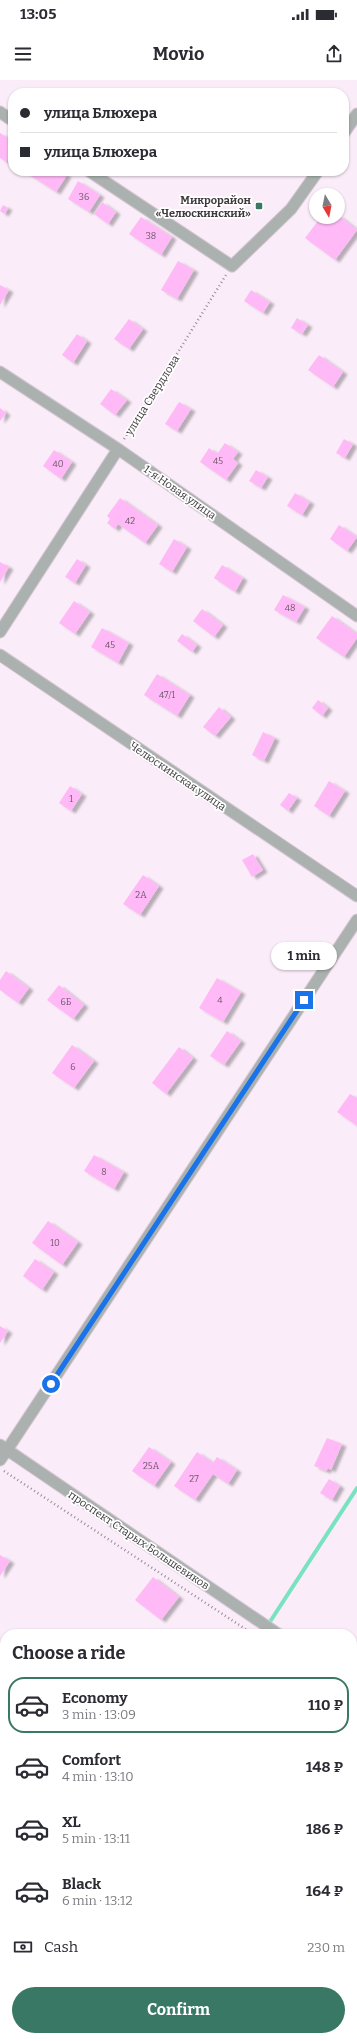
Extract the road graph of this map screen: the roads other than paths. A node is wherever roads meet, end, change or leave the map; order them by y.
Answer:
1 (357, 114) edge
2 (349, 126) edge
3 (97, 176) edge
4 (314, 176) edge
5 (0, 372) edge
6 (118, 449) junction
7 (357, 616) edge
8 (0, 632) edge
9 (0, 655) edge
10 (357, 896) edge
11 (357, 920) edge
12 (4, 1448) edge
13 (0, 1460) edge
14 (271, 1629) edge

1 - 2 street
3 - 4 street
5 - 6 street, 1-я Новая улица
6 - 7 street, 1-я Новая улица
6 - 8 street
9 - 10 street, Челюскинская улица
11 - 12 street
12 - 13 street
12 - 14 street, проспект Старых Большевиков

